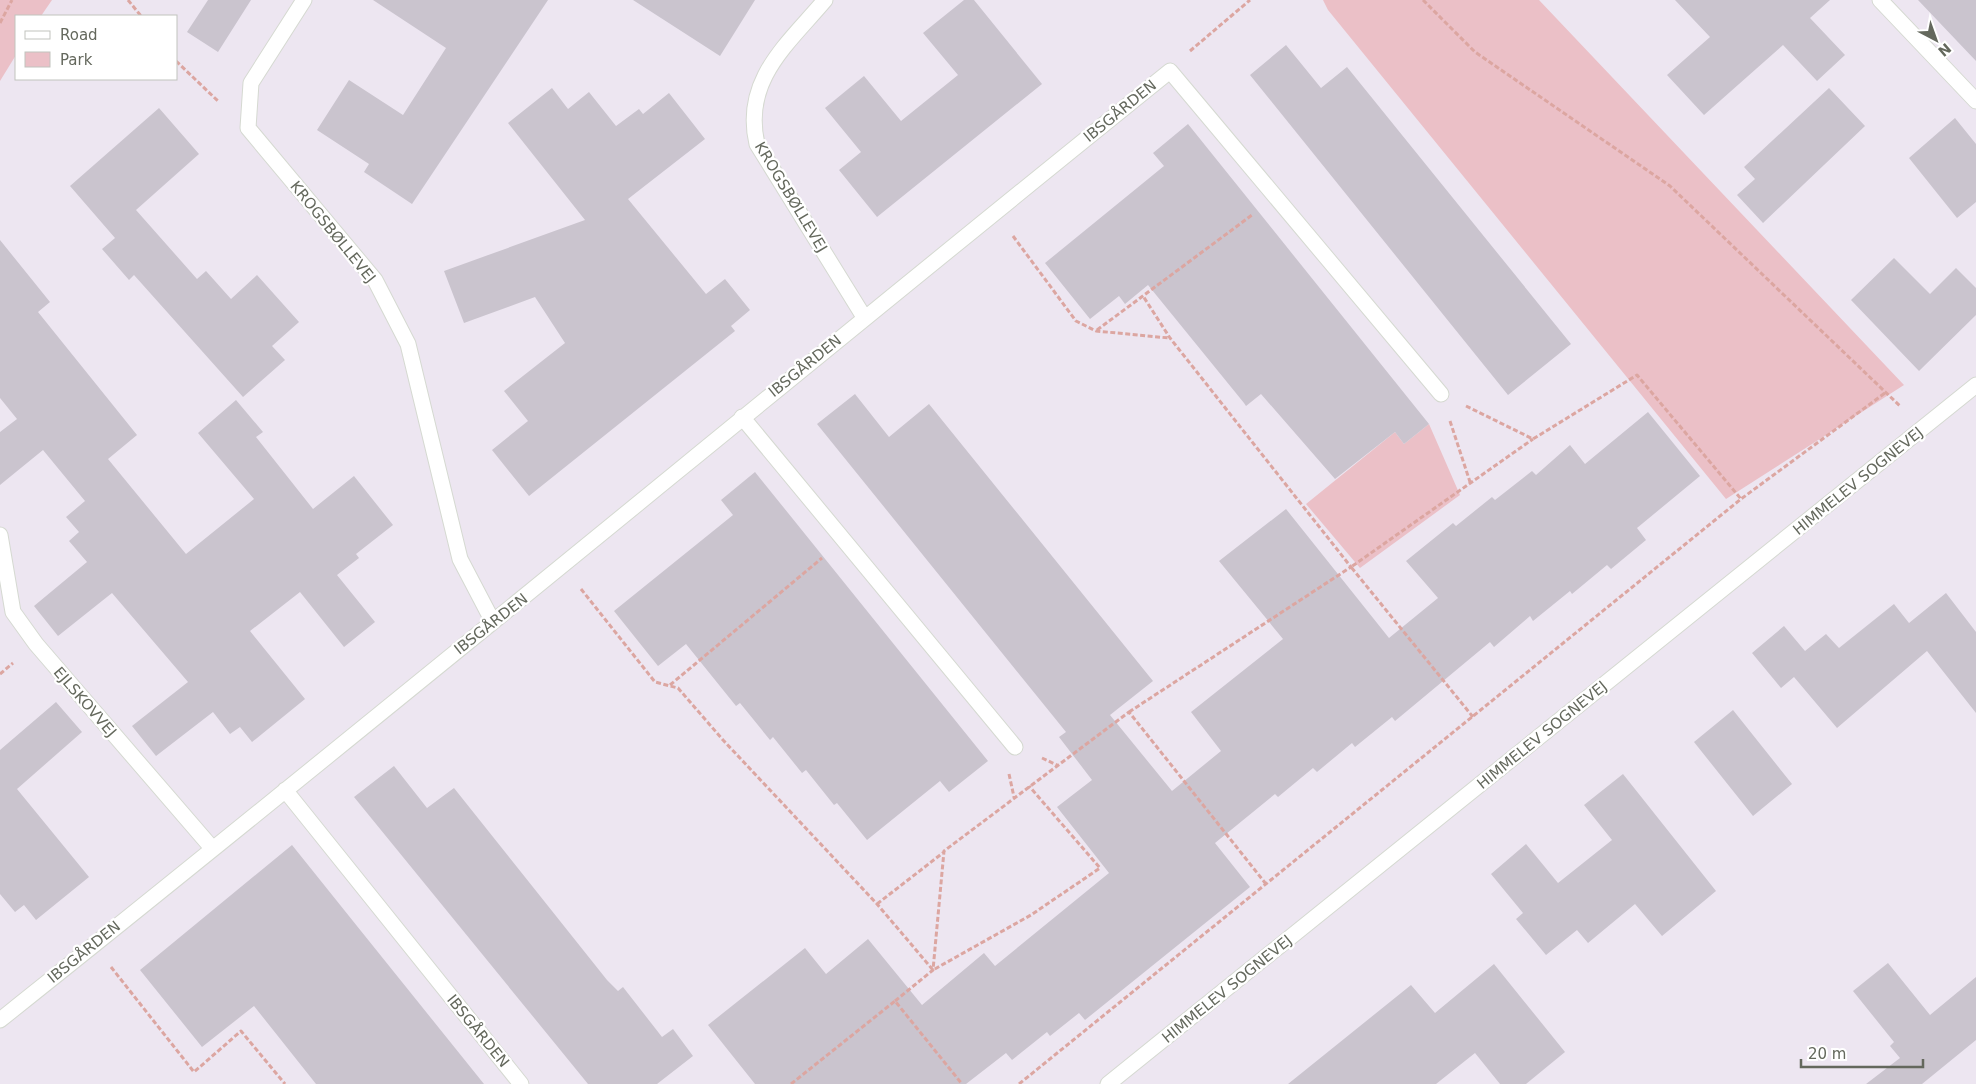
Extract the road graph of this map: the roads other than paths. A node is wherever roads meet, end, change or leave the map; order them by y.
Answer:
1 (304, 0) edge
2 (825, 0) edge
3 (1880, 0) edge
4 (1976, 101) edge
5 (864, 317) junction
6 (1976, 385) edge
7 (1441, 394) road end
8 (742, 417) junction
9 (0, 535) edge
10 (493, 622) junction
11 (1015, 747) dead end
12 (285, 790) junction
13 (212, 848) junction
14 (0, 1020) edge
15 (520, 1084) edge
16 (1108, 1084) edge

1 - 10 street, KROGSBØLLEVEJ
2 - 5 street, KROGSBØLLEVEJ
3 - 4 street
5 - 7 street, IBSGÅRDEN
5 - 8 street, IBSGÅRDEN
6 - 16 street, HIMMELEV SOGNEVEJ
8 - 10 street, IBSGÅRDEN
8 - 11 street
9 - 13 street, EJLSKOVVEJ
10 - 12 street, IBSGÅRDEN
12 - 13 street, IBSGÅRDEN
12 - 15 street, IBSGÅRDEN
13 - 14 street, IBSGÅRDEN

